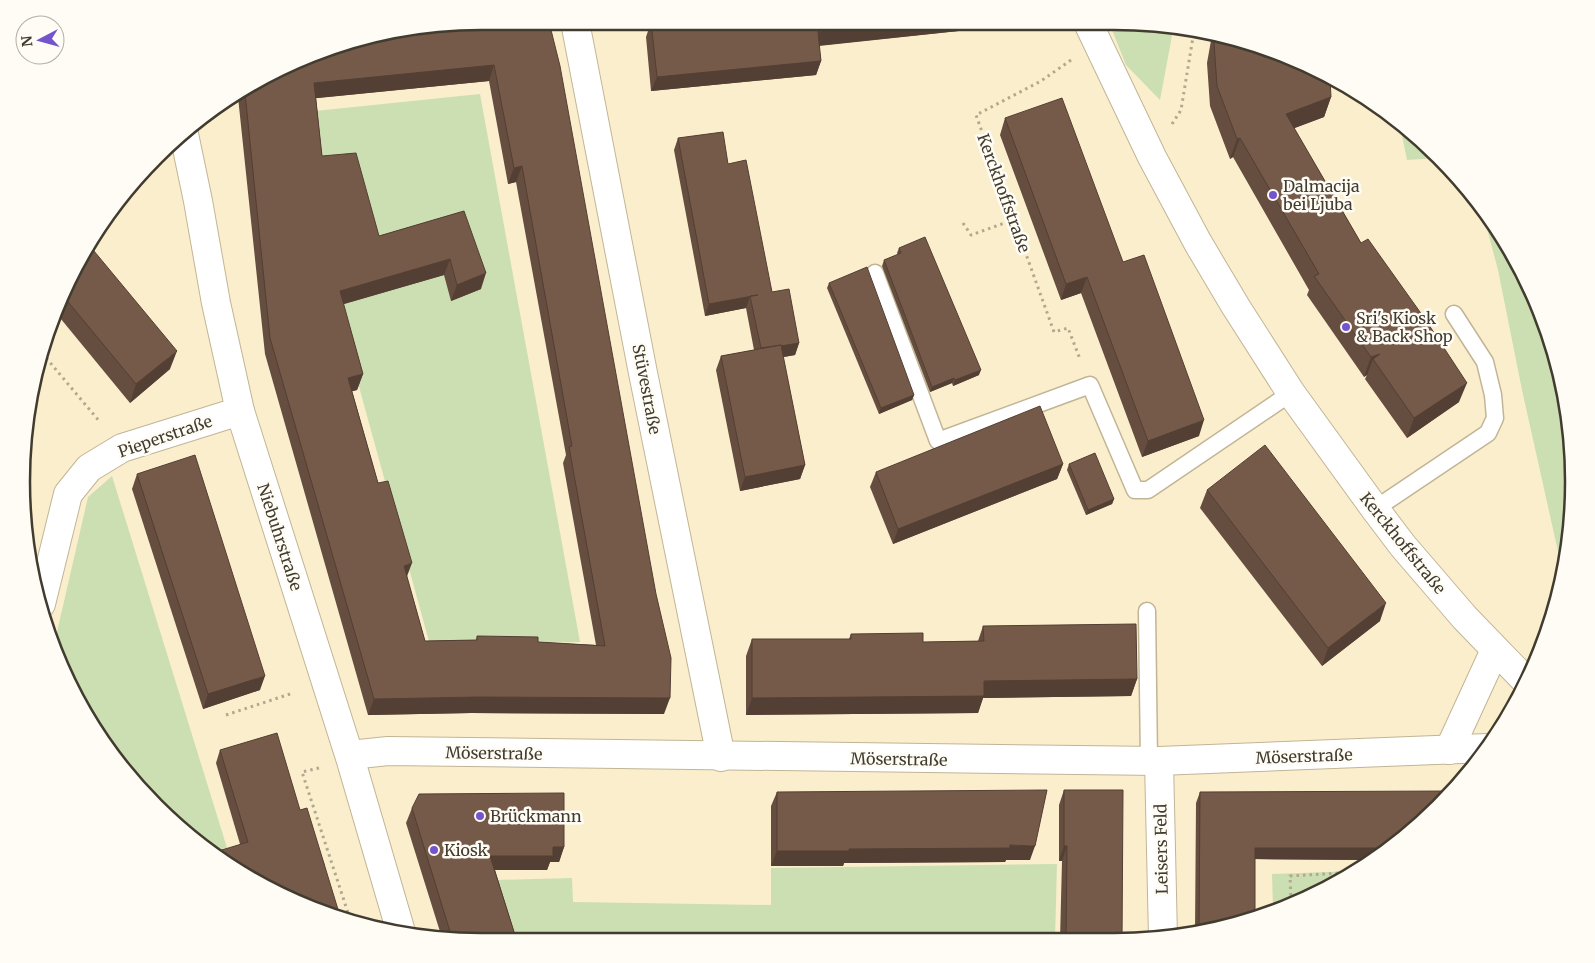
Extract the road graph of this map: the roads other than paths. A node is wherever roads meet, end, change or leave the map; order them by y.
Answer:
1 (577, 30) edge
2 (1094, 37) edge
3 (185, 141) edge
4 (875, 273) dead end
5 (1454, 314) dead end
6 (1291, 393) junction
7 (240, 411) junction
8 (1375, 509) junction
9 (44, 593) edge
10 (1147, 611) dead end
11 (1495, 650) junction
12 (1521, 676) edge
13 (1477, 749) edge
14 (1449, 750) junction
15 (721, 757) junction
16 (350, 758) junction
17 (1154, 761) junction
18 (399, 925) edge
19 (1163, 930) edge

1 - 15 street, Stüvestraße
2 - 6 street, Kerckhoffstraße
3 - 7 street, Niebuhrstraße
4 - 6 lane
5 - 8 lane
6 - 8 street, Kerckhoffstraße
7 - 9 street, Pieperstraße
7 - 16 street, Niebuhrstraße
8 - 11 street, Kerckhoffstraße
10 - 17 lane
11 - 12 street, Kerckhoffstraße
11 - 14 street
13 - 14 street, Möserstraße
14 - 17 street, Möserstraße
15 - 16 street, Möserstraße
15 - 17 street, Möserstraße
16 - 18 street, Niebuhrstraße
17 - 19 street, Leisers Feld

